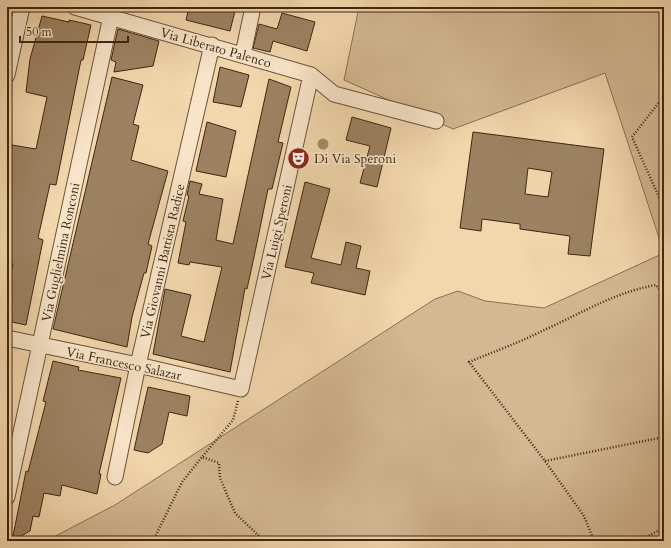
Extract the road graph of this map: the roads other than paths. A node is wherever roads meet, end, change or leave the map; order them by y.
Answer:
1 (22, 7) edge
2 (75, 7) edge
3 (254, 7) edge
4 (112, 12) edge
5 (212, 45) junction
6 (243, 54) junction
7 (7, 75) edge
8 (311, 75) junction
9 (436, 121) dead end
10 (7, 338) edge
11 (40, 345) junction
12 (138, 365) junction
13 (241, 389) joint
14 (115, 477) dead end
15 (7, 497) edge

1 - 7 street
2 - 4 street, Via Liberato Palenco
3 - 6 street
4 - 5 street, Via Liberato Palenco
4 - 11 street, Via Guglielmina Ronconi
5 - 6 street, Via Liberato Palenco
5 - 12 street, Via Giovanni Battista Radice
6 - 8 street, Via Liberato Palenco
8 - 9 street
8 - 13 street, Via Luigi Speroni
10 - 11 street, Via Francesco Salazar
11 - 12 street, Via Francesco Salazar
11 - 15 street, Via Guglielmina Ronconi
12 - 13 street, Via Francesco Salazar
12 - 14 street, Via Giovanni Battista Radice

